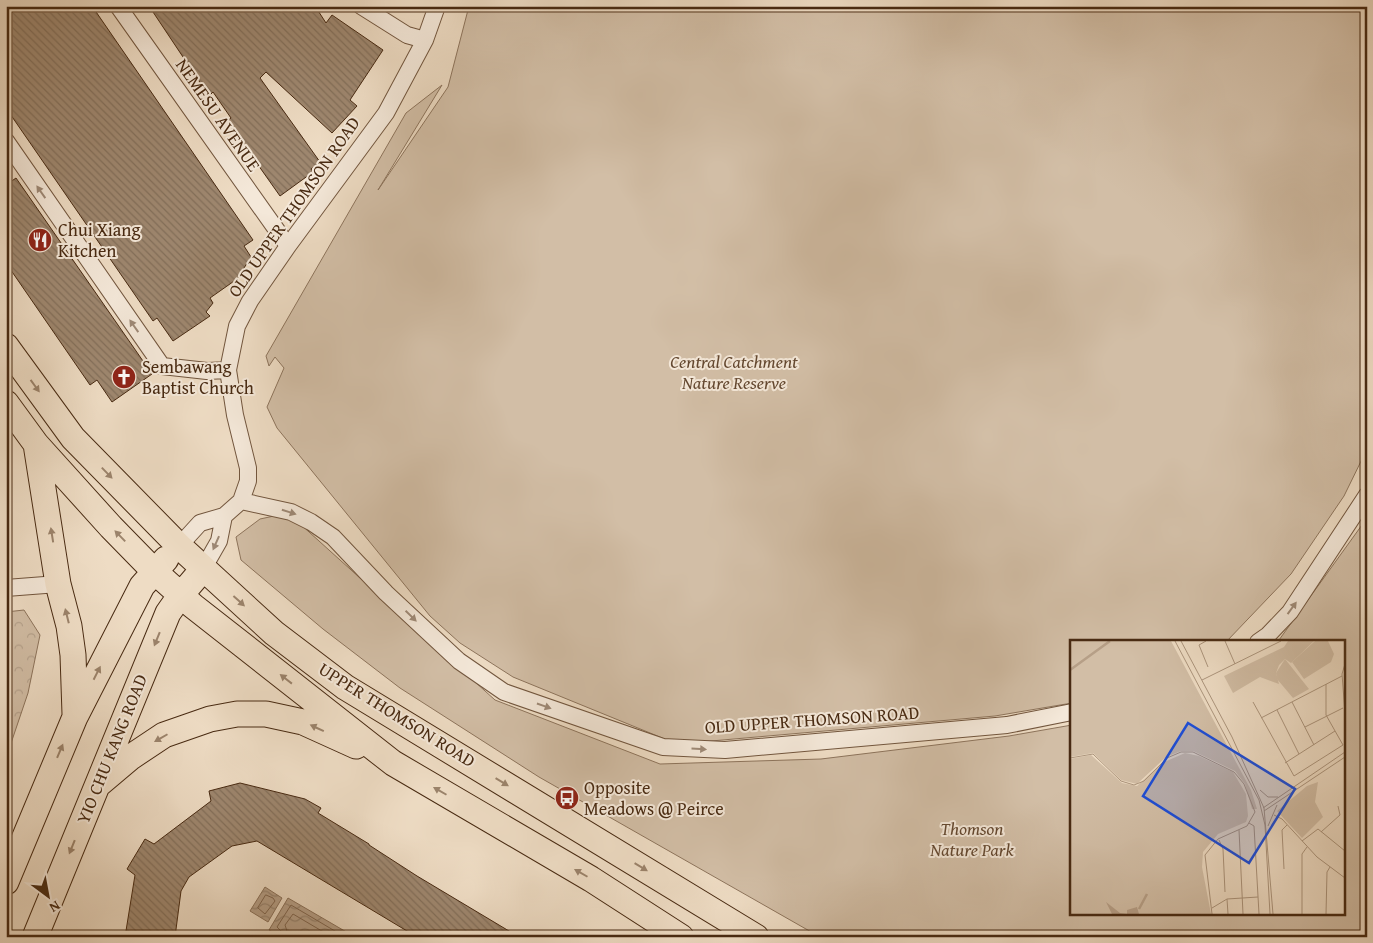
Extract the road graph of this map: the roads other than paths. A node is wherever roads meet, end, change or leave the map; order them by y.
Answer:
1 (118, 6) edge
2 (360, 6) edge
3 (437, 6) edge
4 (425, 40) junction
5 (7, 144) edge
6 (288, 246) junction
7 (6, 346) edge
8 (228, 370) junction
9 (6, 403) edge
10 (36, 444) junction
11 (1367, 495) edge
12 (241, 501) junction
13 (224, 516) junction
14 (179, 546) junction
15 (203, 569) junction
16 (154, 571) junction
17 (58, 584) junction
18 (6, 588) edge
19 (180, 596) junction
20 (1261, 640) edge
21 (1070, 712) edge
22 (75, 717) junction
23 (393, 763) junction
24 (97, 786) junction
25 (6, 882) edge
26 (35, 937) edge
27 (681, 937) edge
28 (756, 937) edge

1 - 6 street, NEMESU AVENUE
2 - 4 street
3 - 4 street, OLD UPPER THOMSON ROAD
4 - 6 street, OLD UPPER THOMSON ROAD
8 -> 5 street
6 - 8 street, OLD UPPER THOMSON ROAD
7 -> 14 main road, UPPER THOMSON ROAD
8 - 12 street, OLD UPPER THOMSON ROAD
9 - 10 main road, UPPER THOMSON ROAD
16 -> 10 main road, UPPER THOMSON ROAD
17 -> 10 main road
20 -> 11 street
12 - 13 street
12 -> 21 street, OLD UPPER THOMSON ROAD
13 - 14 street
13 -> 15 street
14 - 15 main road, UPPER THOMSON ROAD
14 - 16 main road
15 - 19 main road, YIO CHU KANG ROAD
15 -> 28 main road, UPPER THOMSON ROAD
16 - 19 main road, UPPER THOMSON ROAD
22 -> 16 main road
17 - 18 street
22 -> 17 main road
23 -> 19 main road, UPPER THOMSON ROAD
19 -> 24 main road, YIO CHU KANG ROAD
25 -> 22 main road
23 -> 24 main road
27 -> 23 main road, UPPER THOMSON ROAD
24 -> 26 main road, YIO CHU KANG ROAD

